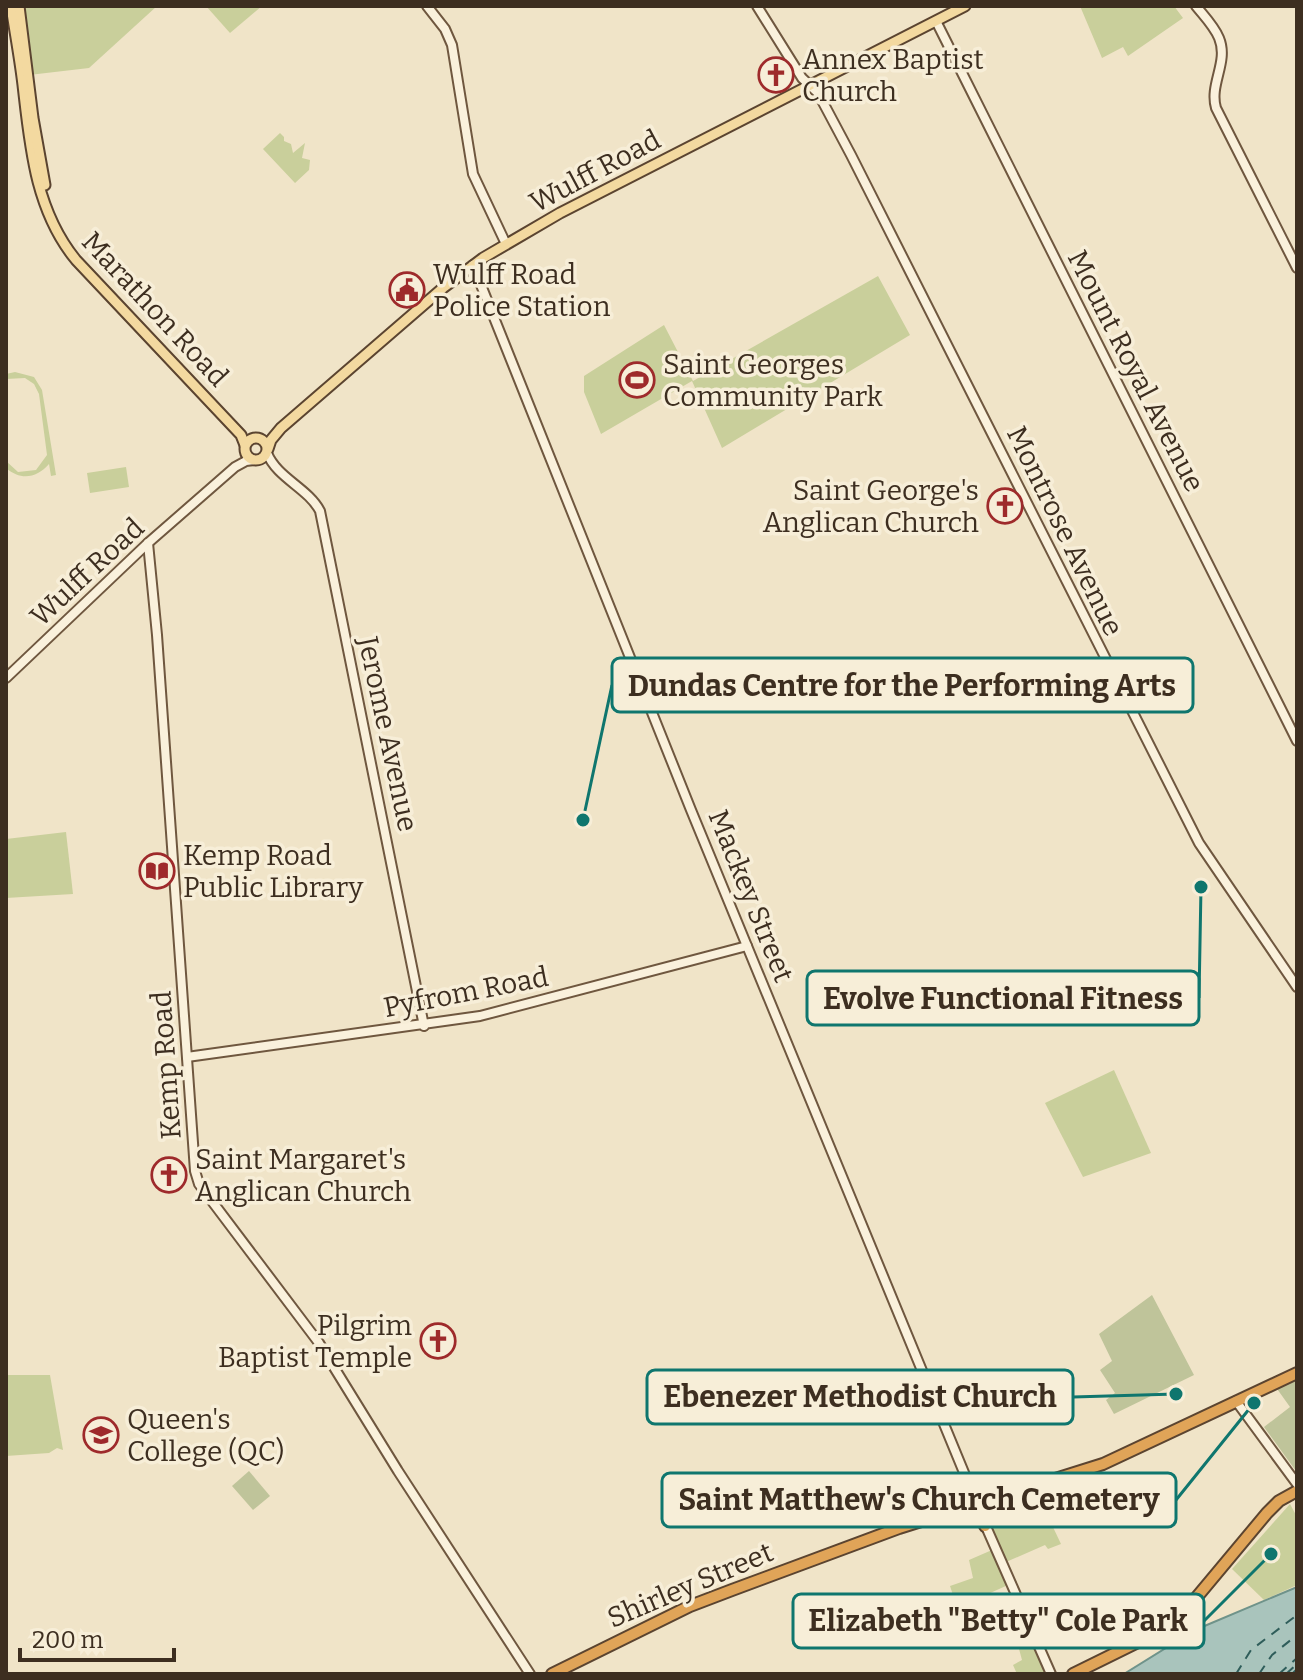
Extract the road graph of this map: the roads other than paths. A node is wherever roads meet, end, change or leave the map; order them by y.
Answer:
1 (11, 6) edge
2 (19, 6) edge
3 (427, 6) edge
4 (757, 6) edge
5 (965, 6) edge
6 (1196, 6) edge
7 (936, 21) junction
8 (811, 85) junction
9 (506, 244) junction
10 (473, 265) junction
11 (1297, 268) edge
12 (281, 428) junction
13 (255, 437) junction
14 (245, 446) junction
15 (263, 455) junction
16 (235, 467) junction
17 (148, 543) junction
18 (6, 678) edge
19 (1297, 741) edge
20 (747, 946) junction
21 (1297, 987) edge
22 (424, 1026) junction
23 (187, 1057) junction
24 (1297, 1373) edge
25 (1236, 1401) junction
26 (1297, 1484) edge
27 (1297, 1491) edge
28 (981, 1501) junction
29 (985, 1526) joint
30 (530, 1674) edge
31 (552, 1674) edge
32 (1051, 1674) edge
33 (1073, 1674) edge

1 - 14 main road, Marathon Road
2 - 13 main road, Marathon Road
3 - 9 street
4 - 8 street, Montrose Avenue
5 - 7 main road, Wulff Road
6 - 11 street
7 - 8 main road, Wulff Road
7 - 19 street, Mount Royal Avenue
8 - 9 main road, Wulff Road
8 - 21 street, Montrose Avenue
9 - 10 main road, Wulff Road
10 - 12 main road, Wulff Road
10 - 20 street, Mackey Street
12 - 13 main road, Wulff Road
12 - 15 main road, Wulff Road
13 - 14 main road
13 - 15 main road, Marathon Road
14 - 15 main road, Marathon Road
14 - 16 street, Wulff Road
15 - 16 street, Wulff Road
15 - 22 street, Jerome Avenue
16 - 17 street, Wulff Road
17 - 18 street, Wulff Road
17 - 23 street, Kemp Road
20 - 22 street, Pyfrom Road
20 - 28 street, Mackey Street
22 - 23 street, Pyfrom Road
23 - 30 street, Kemp Road
24 - 25 highway, Shirley Street
25 - 26 street
25 - 28 highway, Shirley Street
27 - 33 highway
28 - 29 highway
28 - 31 highway, Shirley Street
29 - 32 street

